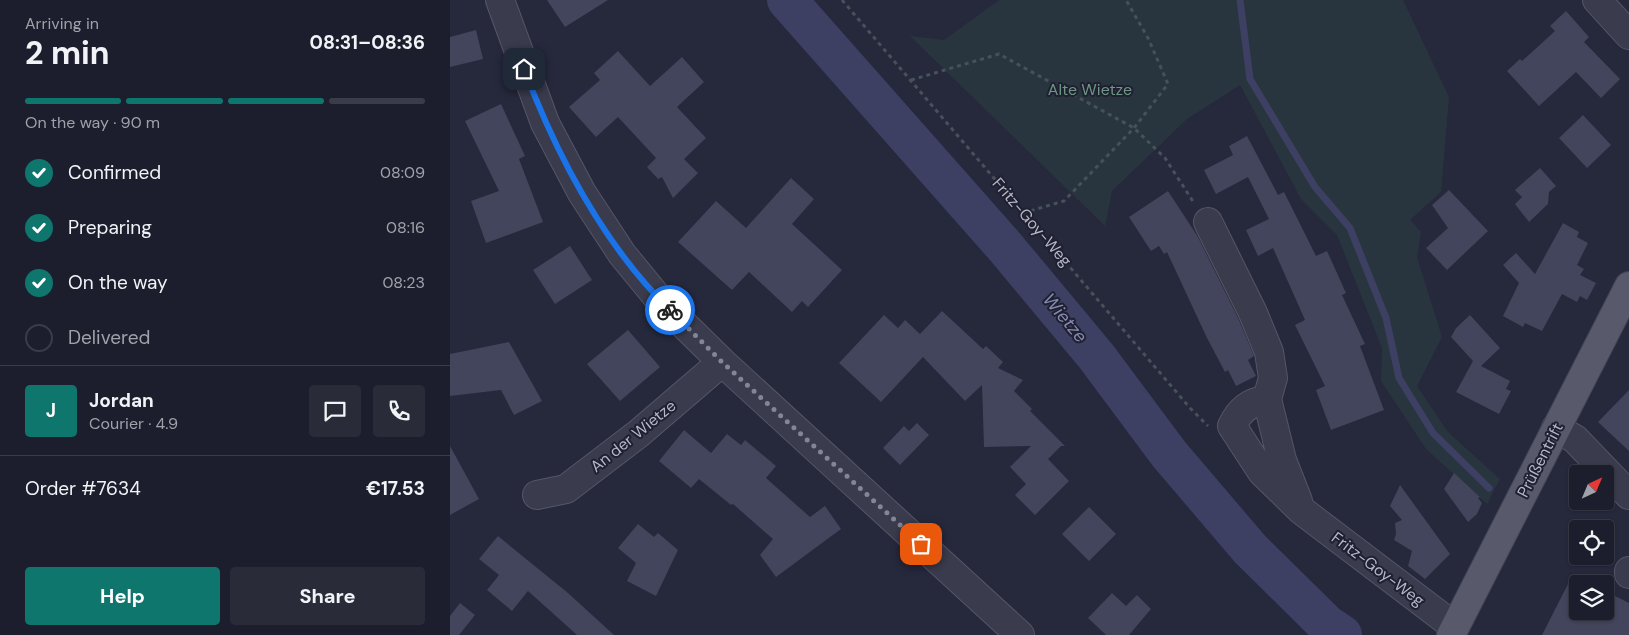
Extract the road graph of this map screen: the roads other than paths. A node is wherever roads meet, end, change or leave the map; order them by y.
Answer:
1 (500, 0) edge
2 (1597, 0) edge
3 (1629, 35) edge
4 (1208, 222) road end
5 (1629, 286) edge
6 (722, 362) junction
7 (1267, 399) junction
8 (1556, 428) junction
9 (537, 494) dead end
10 (1629, 495) edge
11 (1301, 510) junction
12 (1453, 631) edge
13 (1020, 635) edge

1 - 6 street
2 - 3 street
4 - 7 street
5 - 8 main road, Prüßentrift
6 - 9 street, An der Wietze
6 - 13 street
7 - 11 street
7 - 11 street, Fritz-Goy-Weg
8 - 10 street
8 - 12 main road, Prüßentrift
11 - 12 street, Fritz-Goy-Weg

